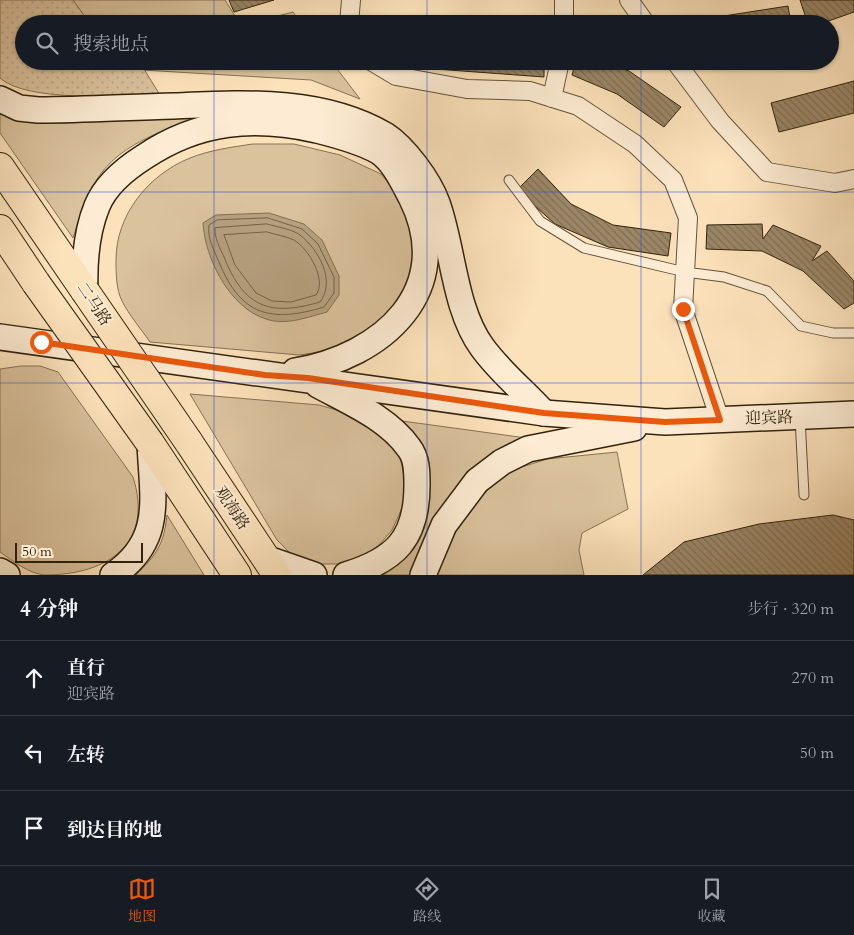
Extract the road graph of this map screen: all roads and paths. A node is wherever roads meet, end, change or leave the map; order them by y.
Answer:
1 (351, 0) edge
2 (564, 0) edge
3 (629, 0) edge
4 (350, 15) edge
5 (564, 15) edge
6 (640, 15) edge
7 (386, 70) edge
8 (558, 70) edge
9 (682, 70) edge
10 (552, 98) junction
11 (0, 99) edge
12 (0, 167) edge
13 (854, 179) edge
14 (509, 180) dead end
15 (0, 229) edge
16 (685, 272) junction
17 (84, 291) junction
18 (854, 333) edge
19 (0, 337) edge
20 (41, 342) junction
21 (0, 356) edge
22 (265, 375) junction
23 (308, 378) junction
24 (544, 413) junction
25 (854, 414) edge
26 (800, 417) junction
27 (720, 420) junction
28 (665, 422) junction
29 (188, 441) joint
30 (150, 443) junction
31 (804, 495) dead end
32 (271, 566) edge
33 (0, 571) edge
34 (7, 575) edge
35 (114, 575) edge
36 (237, 575) edge
37 (314, 575) edge
38 (346, 575) edge
39 (424, 575) edge

1 - 4 street
2 - 5 street
3 - 6 street
7 - 10 street
8 - 10 street
9 - 13 street
10 - 16 street
11 - 24 main road
12 - 17 main road, 二马路
14 - 16 lane
15 - 30 main road, bridge
16 - 18 lane
16 - 27 street
17 - 22 main road
17 - 29 main road, 二马路, bridge
19 - 20 main road, 迎宾路
20 - 21 main road
20 - 22 main road, 迎宾路
22 - 23 main road, 迎宾路
23 - 24 main road, 迎宾路
23 - 38 main road
24 - 28 main road, 迎宾路
25 - 26 main road, 迎宾路
26 - 27 main road, 迎宾路
26 - 31 lane
27 - 28 main road, 迎宾路
28 - 39 main road
29 - 32 main road, 观海路
30 - 35 main road
30 - 36 main road
32 - 37 main road
33 - 34 main road

